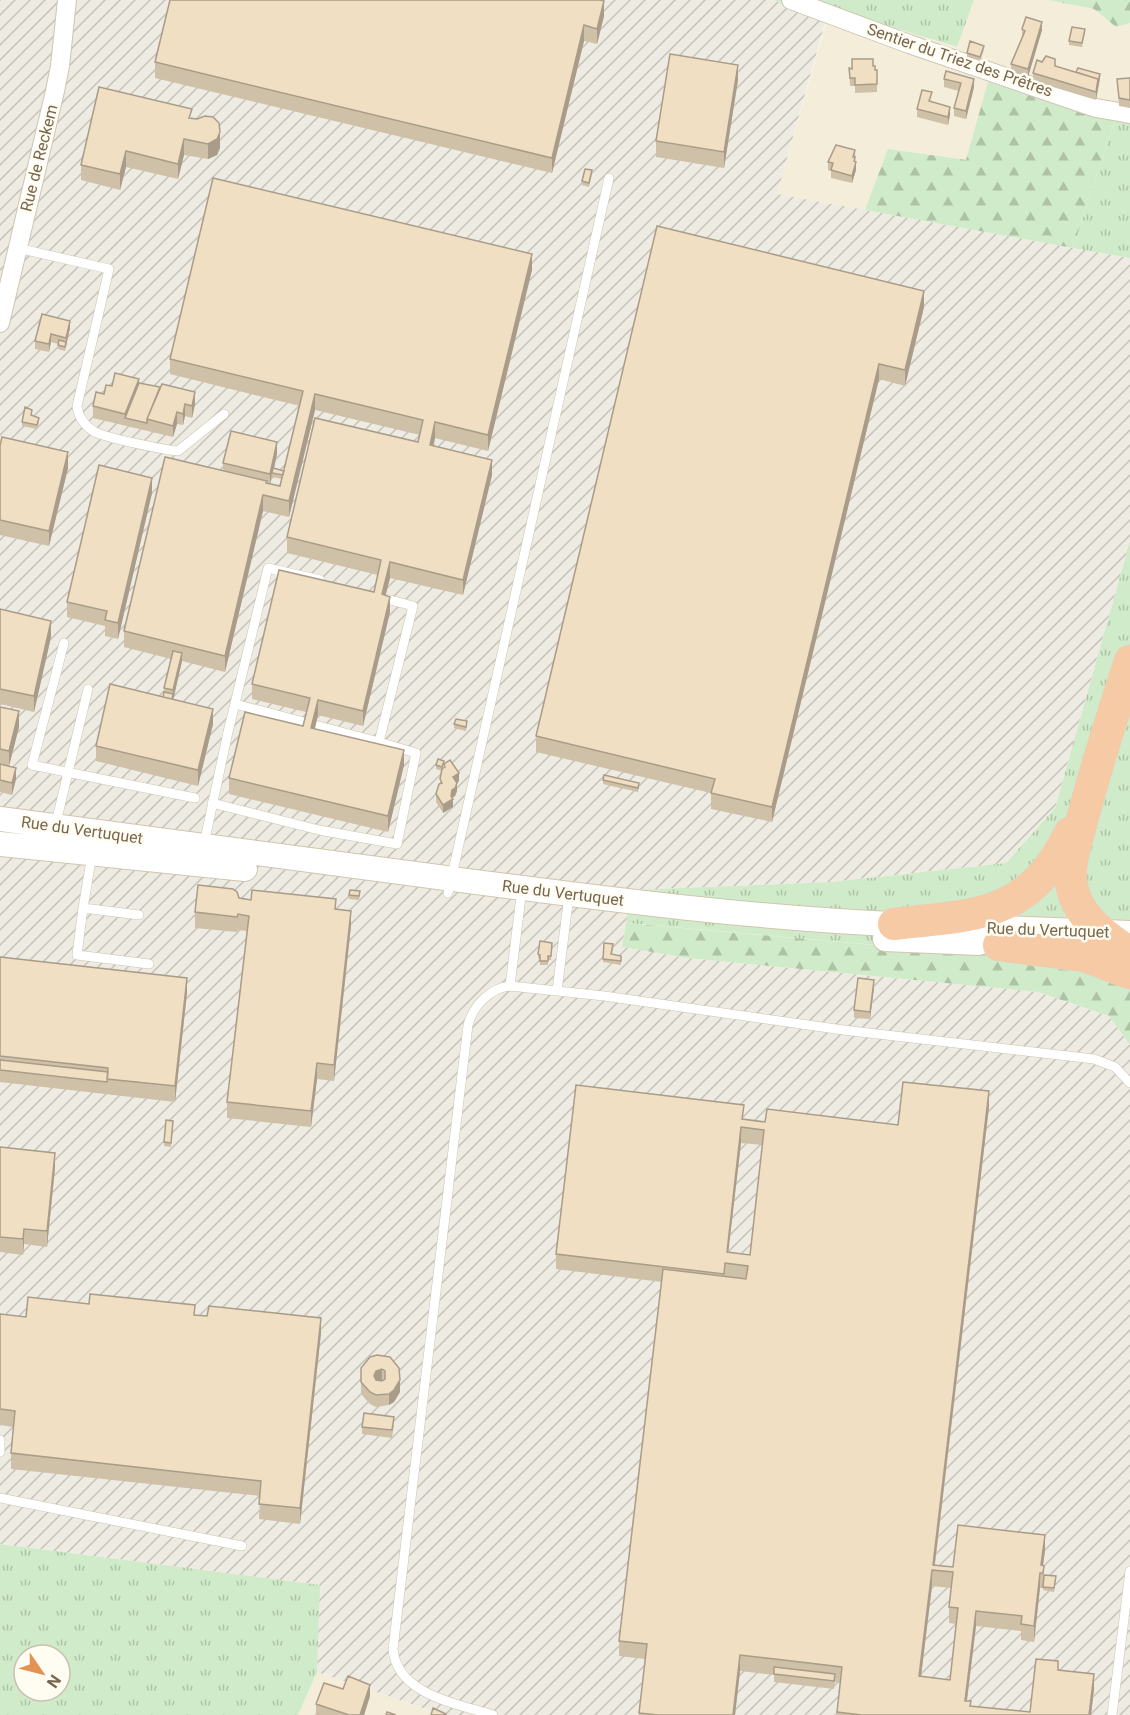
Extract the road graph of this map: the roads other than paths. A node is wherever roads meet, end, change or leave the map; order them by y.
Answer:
1 (67, 0) edge
2 (791, 0) edge
3 (1130, 114) edge
4 (609, 178) dead end
5 (17, 248) junction
6 (0, 319) edge
7 (224, 414) dead end
8 (327, 582) edge
9 (370, 594) edge
10 (64, 643) dead end
11 (1130, 661) edge
12 (88, 689) dead end
13 (235, 704) junction
14 (379, 742) junction
15 (68, 774) junction
16 (1089, 791) junction
17 (195, 798) dead end
18 (212, 803) junction
19 (0, 819) edge
20 (53, 838) junction
21 (94, 843) junction
22 (0, 844) edge
23 (202, 856) junction
24 (449, 886) junction
25 (521, 895) junction
26 (568, 901) junction
27 (83, 908) junction
28 (139, 915) dead end
29 (894, 924) junction
30 (999, 945) joint
31 (1123, 947) edge
32 (149, 964) dead end
33 (510, 986) junction
34 (557, 991) junction
35 (1130, 1083) edge
36 (0, 1440) edge
37 (0, 1452) edge
38 (0, 1498) edge
39 (242, 1546) dead end
40 (1130, 1571) edge
41 (493, 1715) edge
42 (1112, 1715) edge

1 - 5 street, Rue de Reckem
2 - 3 street, Sentier du Triez des Prêtres
4 - 24 lane
5 - 6 street, Rue de Reckem
5 - 7 lane
8 - 13 lane
9 - 14 lane
10 - 15 lane
11 - 16 highway
12 - 15 lane
13 - 14 lane
13 - 18 lane
14 - 18 lane
15 - 17 lane
15 - 20 lane
16 - 29 highway
16 - 31 highway
18 - 23 lane
19 - 20 street, Rue du Vertuquet
20 - 21 street, Rue du Vertuquet
20 - 22 street, Rue du Vertuquet
21 - 23 street, Rue du Vertuquet
21 - 27 lane
23 - 24 street, Rue du Vertuquet
24 - 25 street, Rue du Vertuquet
25 - 26 street, Rue du Vertuquet
25 - 33 lane
26 - 29 street, Rue du Vertuquet
26 - 30 street, Rue du Vertuquet
26 - 34 lane
27 - 28 lane
27 - 32 lane
29 - 31 street, Rue du Vertuquet
30 - 31 highway
33 - 34 lane
33 - 41 lane
34 - 35 lane
36 - 37 lane
38 - 39 lane
40 - 42 lane

